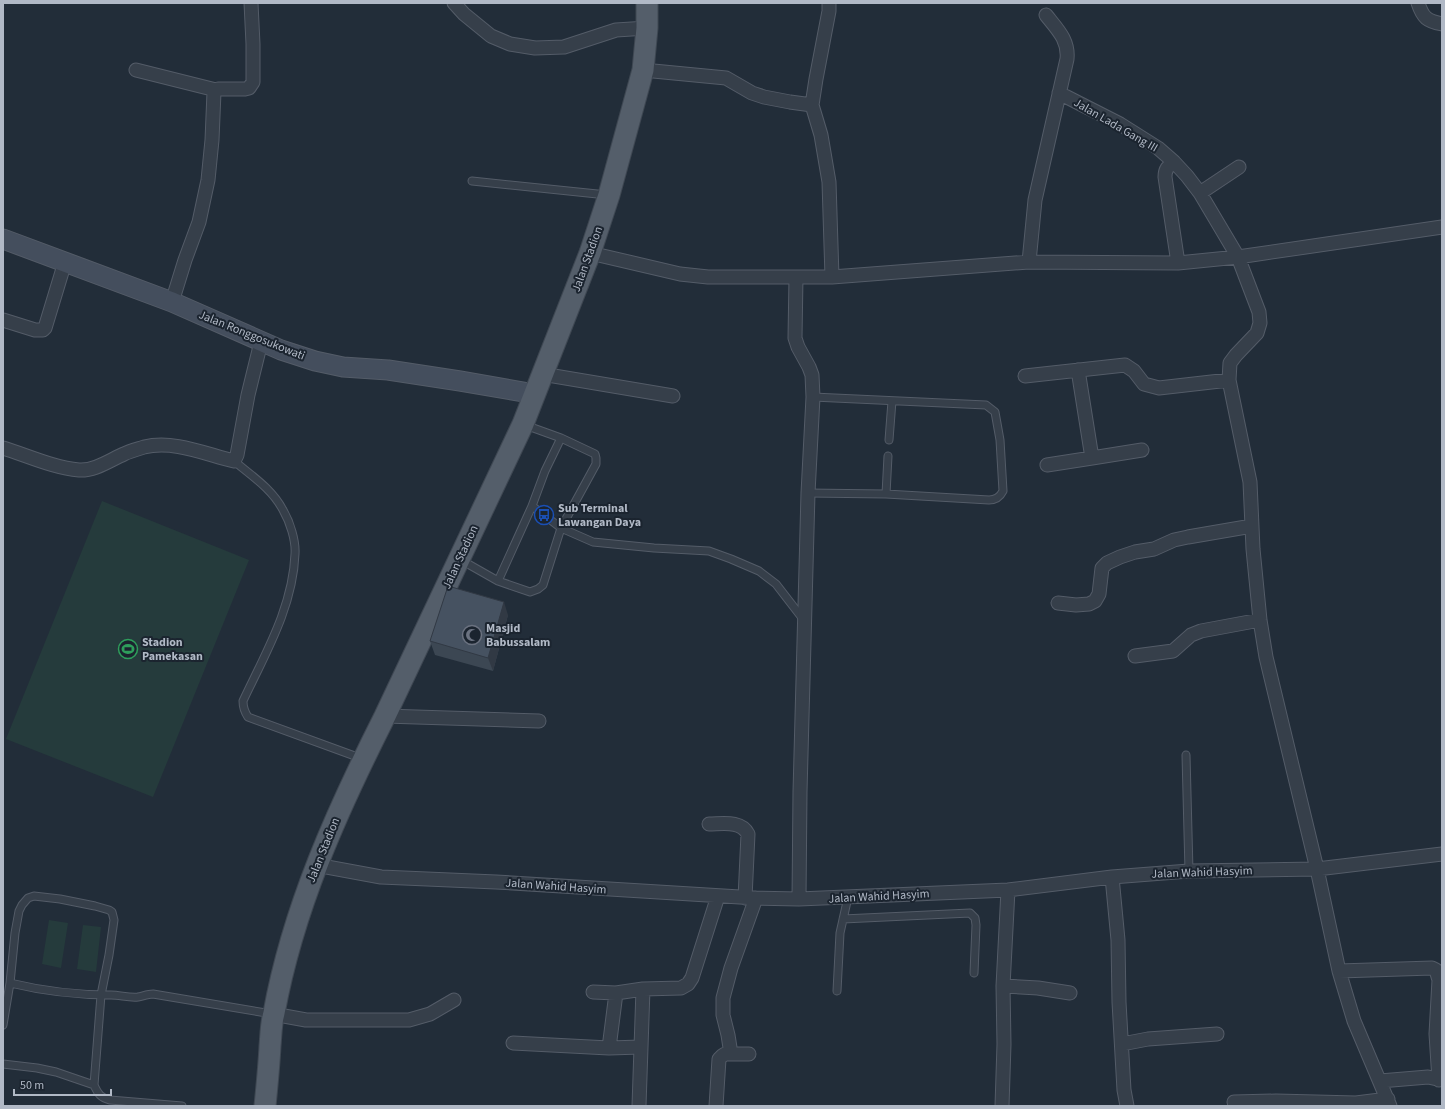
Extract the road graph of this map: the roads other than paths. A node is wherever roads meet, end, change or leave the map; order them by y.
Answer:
1 (251, 3) edge
2 (454, 3) edge
3 (647, 3) edge
4 (829, 3) edge
5 (1418, 3) edge
6 (1046, 15) dead end
7 (1442, 24) edge
8 (647, 28) junction
9 (136, 70) dead end
10 (643, 70) junction
11 (216, 90) junction
12 (1059, 93) junction
13 (812, 105) junction
14 (1174, 162) junction
15 (1239, 167) dead end
16 (472, 181) dead end
17 (1200, 193) junction
18 (609, 195) junction
19 (1442, 227) edge
20 (3, 239) edge
21 (590, 253) junction
22 (1238, 257) junction
23 (65, 262) junction
24 (1029, 262) junction
25 (1178, 263) junction
26 (796, 277) junction
27 (832, 277) junction
28 (172, 302) junction
29 (3, 320) edge
30 (261, 342) junction
31 (1078, 370) junction
32 (542, 374) junction
33 (1025, 376) dead end
34 (1229, 380) junction
35 (534, 394) junction
36 (673, 396) dead end
37 (813, 397) junction
38 (892, 401) junction
39 (523, 424) junction
40 (561, 438) junction
41 (889, 440) dead end
42 (3, 448) edge
43 (1142, 450) dead end
44 (888, 456) dead end
45 (1092, 458) junction
46 (234, 461) junction
47 (1047, 465) dead end
48 (808, 493) junction
49 (886, 494) junction
50 (532, 506) junction
51 (1252, 526) junction
52 (561, 528) junction
53 (460, 559) junction
54 (498, 581) junction
55 (1058, 603) dead end
56 (1260, 620) junction
57 (804, 621) junction
58 (1135, 656) dead end
59 (384, 716) junction
60 (539, 721) dead end
61 (1186, 755) dead end
62 (363, 759) junction
63 (710, 824) dead end
64 (1442, 854) edge
65 (316, 865) junction
66 (1316, 868) junction
67 (1190, 871) junction
68 (1112, 876) junction
69 (1008, 890) junction
70 (718, 896) junction
71 (848, 897) junction
72 (750, 898) junction
73 (799, 899) junction
74 (843, 919) junction
75 (1338, 971) junction
76 (974, 973) dead end
77 (10, 983) junction
78 (1003, 986) junction
79 (643, 989) junction
80 (838, 991) dead end
81 (592, 992) dead end
82 (616, 993) junction
83 (1070, 993) dead end
84 (101, 996) junction
85 (454, 1000) dead end
86 (273, 1014) junction
87 (3, 1025) edge
88 (1217, 1034) dead end
89 (513, 1043) dead end
90 (1122, 1044) junction
91 (641, 1047) junction
92 (609, 1048) junction
93 (731, 1054) junction
94 (749, 1054) dead end
95 (3, 1064) edge
96 (1440, 1080) edge
97 (1380, 1081) junction
98 (94, 1085) junction
99 (1234, 1102) dead end
100 (1389, 1102) edge
101 (182, 1106) edge
102 (265, 1106) edge
103 (639, 1106) edge
104 (716, 1106) edge
105 (1002, 1106) edge
106 (1127, 1106) edge

1 - 11 street
2 - 8 street
3 - 8 main road, Jalan Stadion
4 - 13 street
5 - 7 street
6 - 12 street
8 - 10 main road, Jalan Stadion
9 - 11 street
10 - 13 street
10 - 18 main road, Jalan Stadion
11 - 28 street
12 - 14 street, Jalan Lada Gang III
12 - 24 street
13 - 27 street
14 - 17 street, Jalan Lada Gang III
14 - 25 street
15 - 17 street
16 - 18 lane
17 - 22 street, Jalan Lada Gang III
18 - 21 main road, Jalan Stadion
19 - 22 street
20 - 23 main road, Jalan Ronggosukowati
21 - 26 street
21 - 32 main road, Jalan Stadion
22 - 25 street
22 - 34 street, Jalan Lada Gang III
23 - 28 main road, Jalan Ronggosukowati
23 - 29 street
24 - 25 street
24 - 27 street
26 - 27 street
26 - 37 street
28 - 30 main road, Jalan Ronggosukowati
30 - 35 main road, Jalan Ronggosukowati
30 - 46 street
31 - 33 street
31 - 34 street
31 - 45 street
32 - 35 main road, Jalan Stadion
32 - 36 street
34 - 51 street, Jalan Lada Gang III
35 - 39 main road, Jalan Stadion
37 - 38 lane
37 - 48 street
38 - 41 lane
38 - 49 lane
39 - 40 lane
39 - 53 main road, Jalan Stadion
40 - 50 lane
40 - 52 lane
42 - 46 street
43 - 45 street
44 - 49 lane
45 - 47 street
46 - 62 lane
48 - 49 lane
48 - 57 street
50 - 52 lane
50 - 54 lane
51 - 55 street
51 - 56 street, Jalan Lada Gang III
52 - 54 lane
52 - 57 lane
53 - 54 lane
53 - 59 main road, Jalan Stadion
56 - 58 street
56 - 66 street, Jalan Lada Gang III
57 - 73 street
59 - 60 street
59 - 62 main road, Jalan Stadion
61 - 67 lane
62 - 65 main road, Jalan Stadion
63 - 72 street
64 - 66 street, Jalan Wahid Hasyim
65 - 70 street, Jalan Wahid Hasyim
65 - 86 main road, Jalan Stadion
66 - 67 street, Jalan Wahid Hasyim
66 - 75 street, Jalan Lada Gang III
67 - 68 street, Jalan Wahid Hasyim
68 - 69 street, Jalan Wahid Hasyim
68 - 90 street
69 - 71 street, Jalan Wahid Hasyim
69 - 78 street
70 - 72 street, Jalan Wahid Hasyim
70 - 79 street
71 - 73 street, Jalan Wahid Hasyim
71 - 74 lane
72 - 73 street, Jalan Wahid Hasyim
72 - 93 street
74 - 76 lane
74 - 80 lane
75 - 96 street
75 - 97 street, Jalan Lada Gang III
77 - 84 lane
77 - 84 lane
77 - 87 lane
78 - 83 street
78 - 105 street
79 - 82 street
79 - 91 street
81 - 82 street
82 - 92 street
84 - 86 lane
84 - 98 lane
85 - 86 street
86 - 102 main road, Jalan Stadion
88 - 90 street
89 - 92 street
90 - 106 street
91 - 92 street
91 - 103 street
93 - 94 street
93 - 104 street
95 - 98 lane
96 - 97 street
97 - 100 street, Jalan Lada Gang III
98 - 101 lane
99 - 100 street

